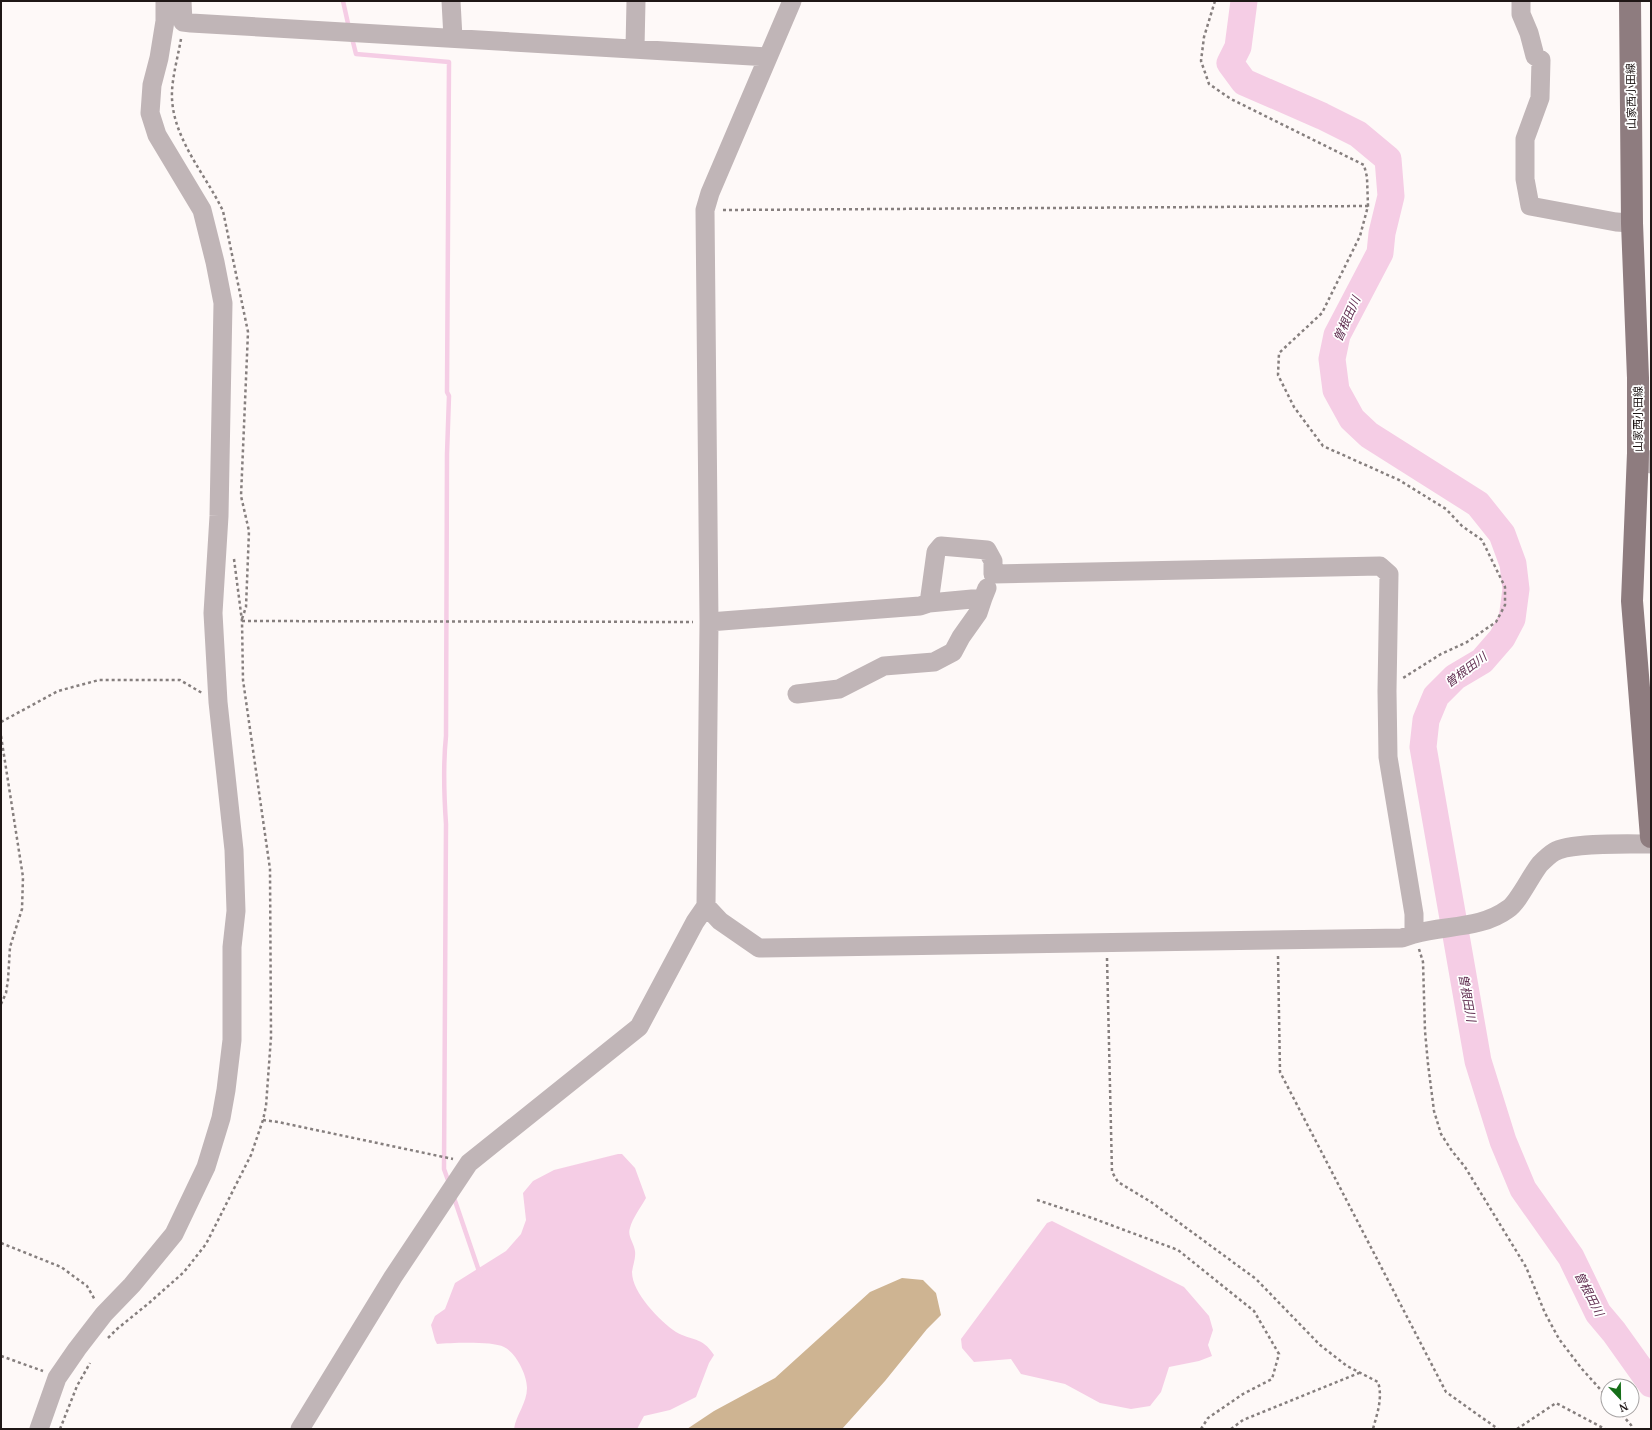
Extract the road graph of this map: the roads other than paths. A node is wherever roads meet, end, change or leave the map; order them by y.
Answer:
1 (165, 1) edge
2 (182, 1) edge
3 (451, 1) edge
4 (636, 1) edge
5 (792, 1) edge
6 (1521, 1) edge
7 (1630, 1) edge
8 (453, 38) junction
9 (635, 48) junction
10 (768, 57) junction
11 (1632, 224) junction
12 (1645, 459) edge
13 (993, 574) junction
14 (983, 598) junction
15 (930, 603) junction
16 (709, 622) junction
17 (797, 694) dead end
18 (1651, 837) edge
19 (1651, 844) edge
20 (706, 906) junction
21 (1420, 933) junction
22 (39, 1429) edge
23 (300, 1429) edge

1 - 22 street
2 - 8 street
3 - 8 street
4 - 9 street
5 - 10 street
6 - 11 street
7 - 11 main road, 山家西小田線
8 - 9 street
9 - 10 street
10 - 16 street
11 - 12 main road, 山家西小田線
12 - 18 main road, 山家西小田線
13 - 14 street
13 - 15 street
13 - 21 street
14 - 15 street
14 - 17 street
15 - 16 street
16 - 20 street
19 - 21 street
20 - 21 street
20 - 23 street

